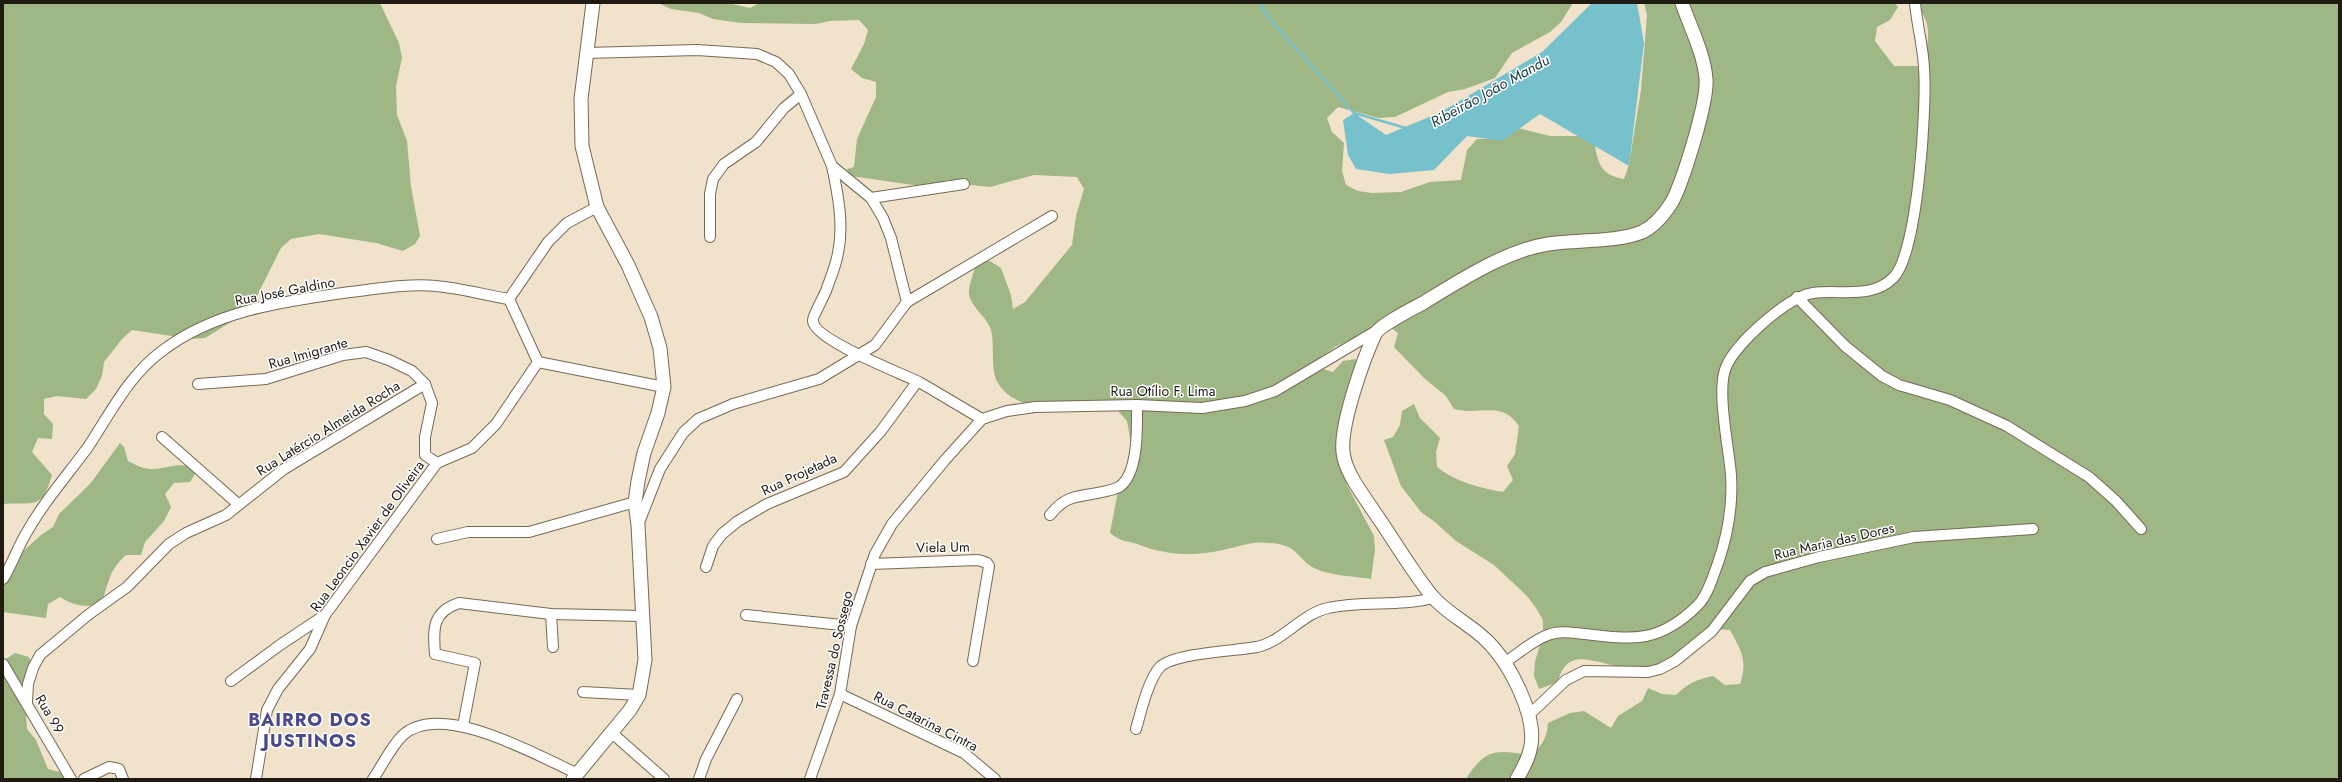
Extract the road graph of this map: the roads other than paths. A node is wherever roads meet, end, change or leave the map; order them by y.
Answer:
1 (593, 3) edge
2 (1682, 3) edge
3 (1915, 3) edge
4 (586, 52) junction
5 (801, 94) junction
6 (832, 166) junction
7 (964, 184) dead end
8 (871, 198) junction
9 (597, 207) junction
10 (1052, 216) dead end
11 (710, 237) dead end
12 (1797, 297) junction
13 (508, 299) junction
14 (907, 302) junction
15 (1376, 331) junction
16 (860, 356) junction
17 (538, 362) junction
18 (918, 382) junction
19 (198, 384) dead end
20 (425, 384) junction
21 (664, 387) junction
22 (1137, 405) junction
23 (982, 419) junction
24 (162, 437) dead end
25 (437, 463) junction
26 (635, 502) junction
27 (238, 504) junction
28 (1050, 515) dead end
29 (638, 525) junction
30 (2033, 529) dead end
31 (2141, 529) dead end
32 (437, 538) dead end
33 (871, 564) junction
34 (706, 567) dead end
35 (3, 578) edge
36 (1434, 598) junction
37 (551, 614) junction
38 (325, 615) junction
39 (746, 615) dead end
40 (642, 616) junction
41 (851, 626) junction
42 (553, 647) dead end
43 (973, 661) dead end
44 (1504, 663) junction
45 (3, 664) edge
46 (232, 681) dead end
47 (583, 692) dead end
48 (840, 694) junction
49 (639, 696) junction
50 (737, 700) dead end
51 (27, 702) junction
52 (1530, 714) junction
53 (463, 726) junction
54 (1136, 729) dead end
55 (612, 733) junction
56 (575, 776) edge
57 (71, 779) edge
58 (84, 779) edge
59 (123, 779) edge
60 (256, 779) edge
61 (374, 779) edge
62 (664, 779) edge
63 (699, 779) edge
64 (810, 779) edge
65 (995, 779) edge
66 (1517, 779) edge

1 - 4 street
2 - 15 street
3 - 12 street
4 - 5 street
4 - 9 street
5 - 6 street
5 - 11 street
6 - 8 street
6 - 16 street
7 - 8 street
8 - 14 street
9 - 13 street
9 - 21 street
10 - 14 street
12 - 31 street
12 - 44 street
13 - 17 street
13 - 35 street, Rua José Galdino
14 - 16 street
15 - 22 street, Rua Otílio F. Lima
15 - 36 street
16 - 18 street
16 - 29 street
17 - 21 street
17 - 25 street, Rua Leoncio Xavier de Oliveira
18 - 23 street
18 - 34 street, Rua Projetada
19 - 20 street, Rua Imigrante
20 - 25 street, Rua Imigrante
20 - 27 street, Rua Latércio Almeida Rocha
21 - 26 street
22 - 23 street, Rua Otílio F. Lima
22 - 28 street
23 - 33 street, Travessa do Sossego
24 - 27 street
25 - 38 street, Rua Leoncio Xavier de Oliveira
26 - 29 street
26 - 32 street
27 - 51 street, Rua Latércio Almeida Rocha
29 - 40 street
30 - 52 street, Rua Maria das Dores
33 - 41 street, Travessa do Sossego
33 - 43 street, Viela Um
36 - 44 street
36 - 54 street
37 - 40 street
37 - 42 street
37 - 53 street
38 - 46 street
38 - 60 street, Rua Leoncio Xavier de Oliveira
39 - 41 street
40 - 49 street
41 - 48 street, Travessa do Sossego
44 - 52 street
45 - 51 street, Rua 99
47 - 49 street
48 - 64 street, Travessa do Sossego
48 - 65 street, Rua Catarina Cintra
49 - 55 street
50 - 63 street
51 - 57 street, Rua 99
52 - 66 street
53 - 56 street
53 - 61 street
55 - 56 street
55 - 62 street
58 - 59 street

